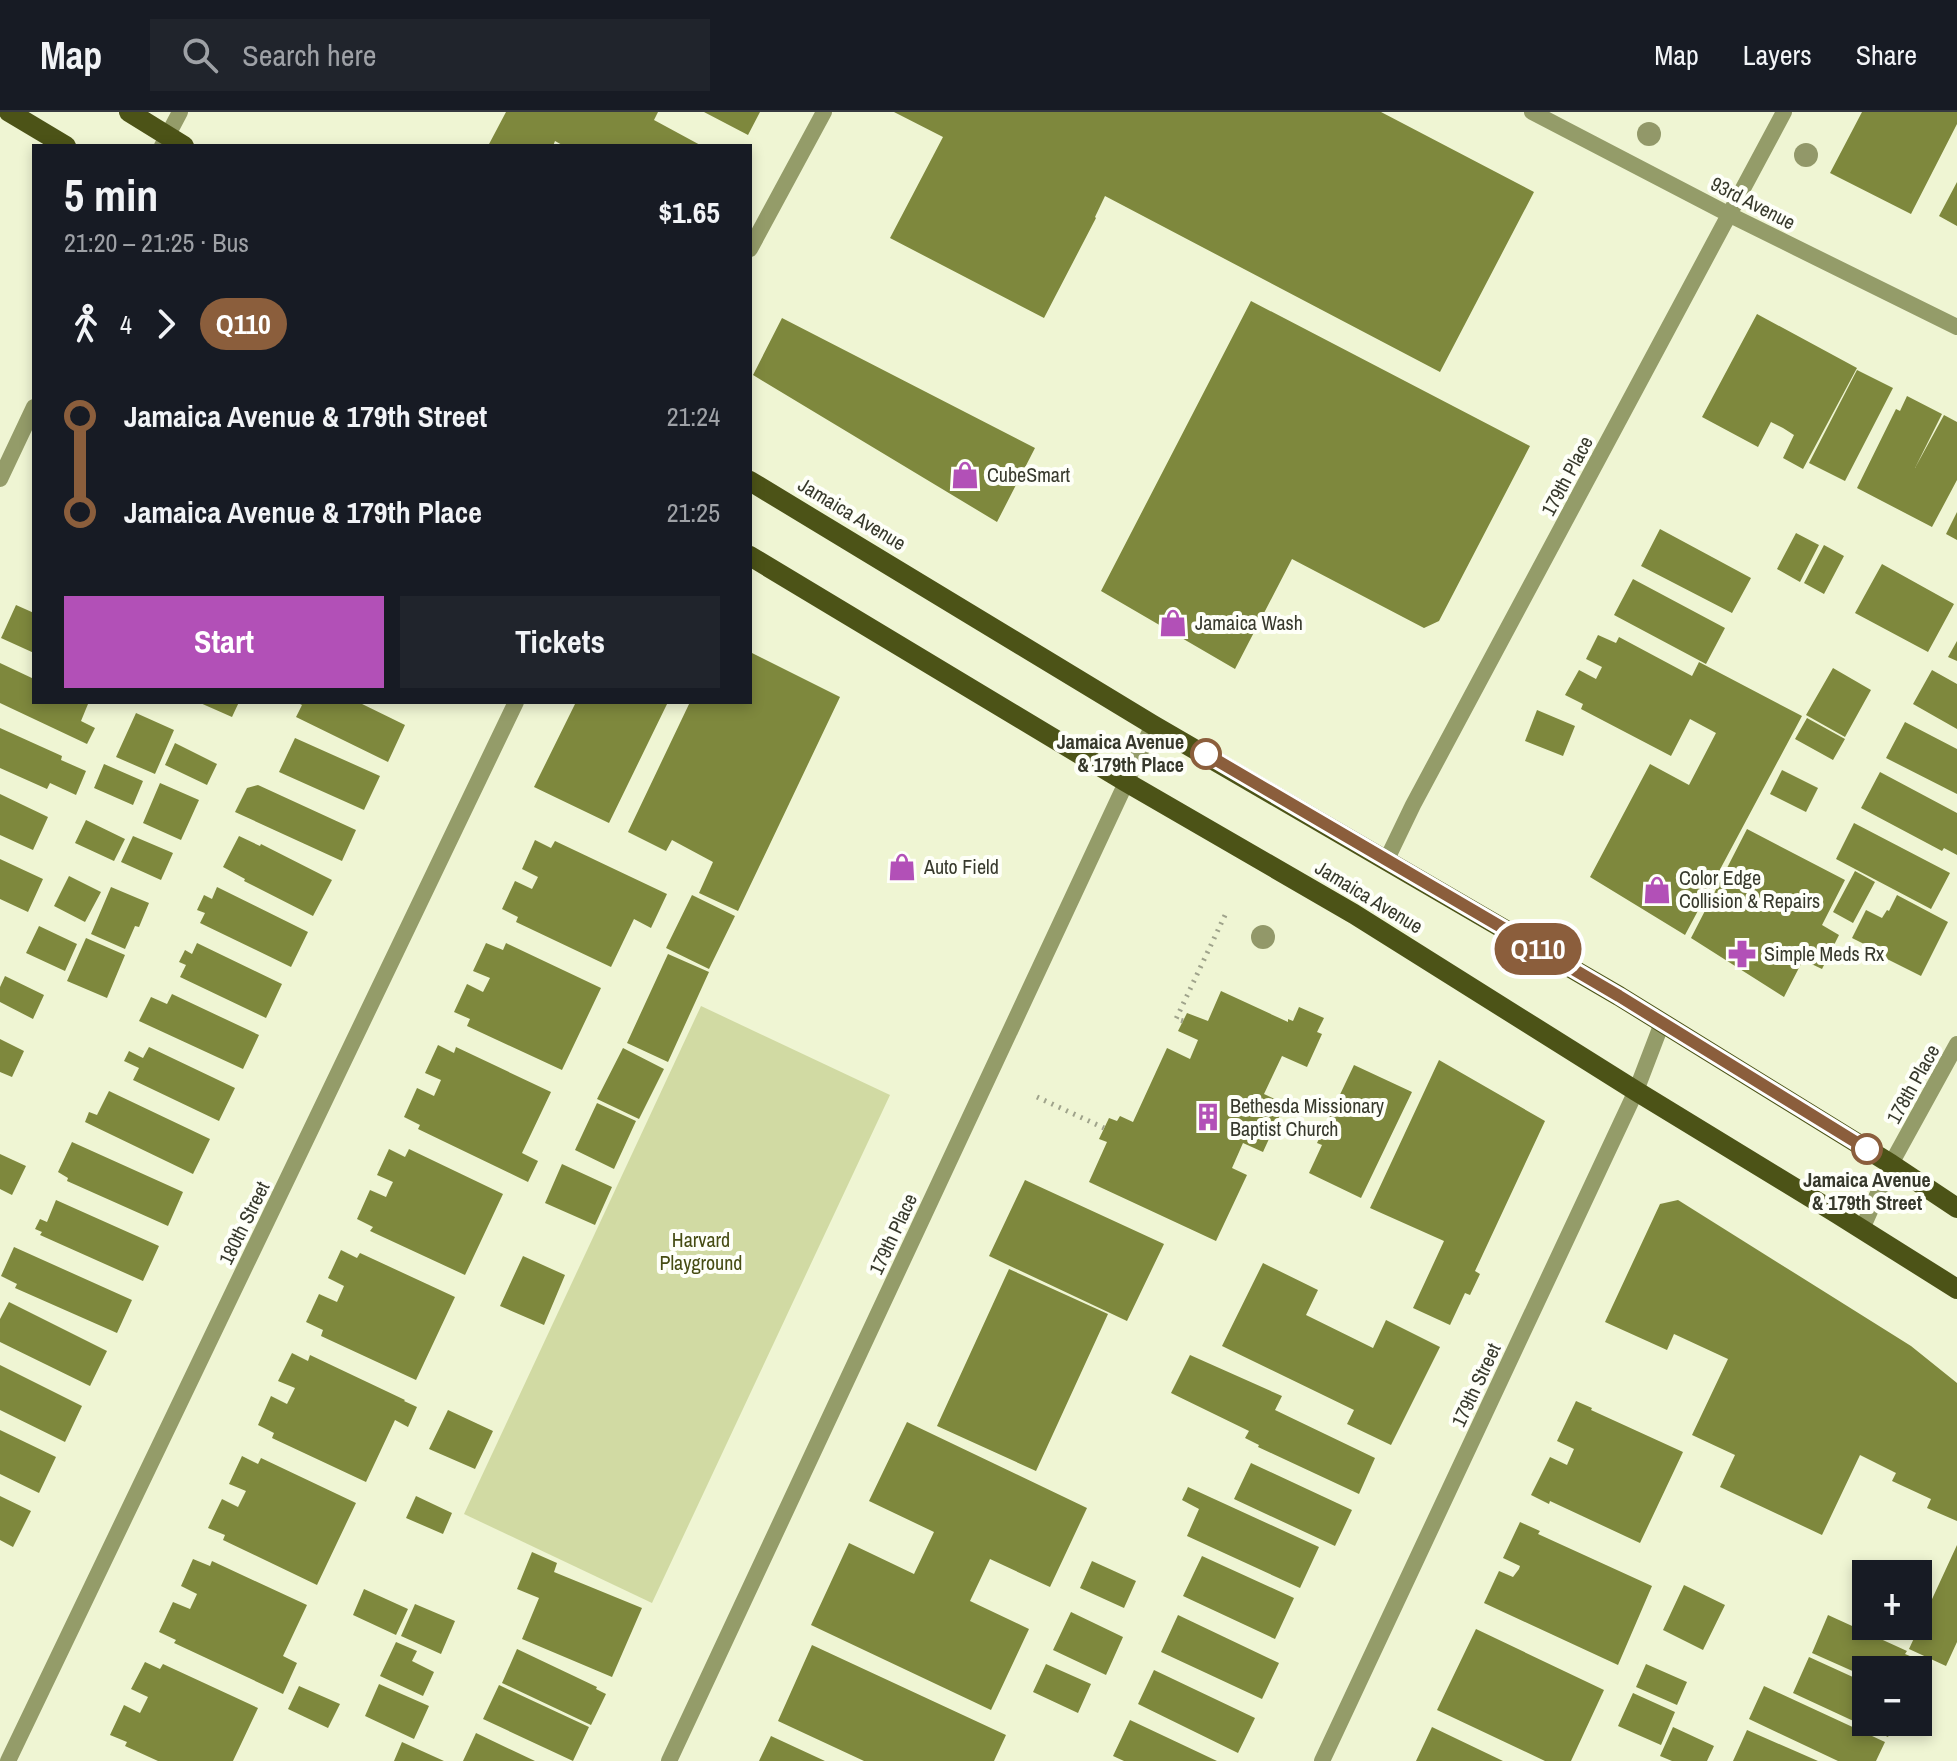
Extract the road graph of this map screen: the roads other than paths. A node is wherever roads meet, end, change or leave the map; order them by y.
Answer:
1 (9, 112) edge
2 (129, 112) edge
3 (180, 112) edge
4 (824, 112) edge
5 (1532, 112) edge
6 (1784, 112) edge
7 (171, 143) edge
8 (63, 144) edge
9 (1730, 215) junction
10 (752, 245) edge
11 (1957, 327) edge
12 (32, 411) edge
13 (0, 479) edge
14 (752, 482) edge
15 (752, 557) edge
16 (515, 704) edge
17 (1153, 725) junction
18 (1126, 782) junction
19 (1387, 859) junction
20 (1662, 1023) junction
21 (1957, 1044) edge
22 (1636, 1091) junction
23 (1891, 1164) junction
24 (1957, 1208) edge
25 (1862, 1229) junction
26 (1957, 1289) edge
27 (8, 1761) edge
28 (669, 1761) edge
29 (1322, 1761) edge

1 - 8 main road
2 - 7 main road
3 - 7 street
4 - 10 street
5 - 9 street, 93rd Avenue
6 - 9 street, 179th Place
9 - 11 street, 93rd Avenue
9 - 19 street, 179th Place
12 - 13 street
14 - 17 main road, Jamaica Avenue
15 - 18 main road, Jamaica Avenue
16 - 27 street, 180th Street
17 - 18 street, 179th Place
17 - 19 main road, Jamaica Avenue
18 - 22 main road, Jamaica Avenue
18 - 28 street, 179th Place
19 - 20 main road, Jamaica Avenue
20 - 22 street, 179th Street
20 - 23 main road, Jamaica Avenue
21 - 23 street, 178th Place
22 - 25 main road, Jamaica Avenue
22 - 29 street, 179th Street
23 - 24 main road, Jamaica Avenue
23 - 25 street, 178th Place
25 - 26 main road, Jamaica Avenue

